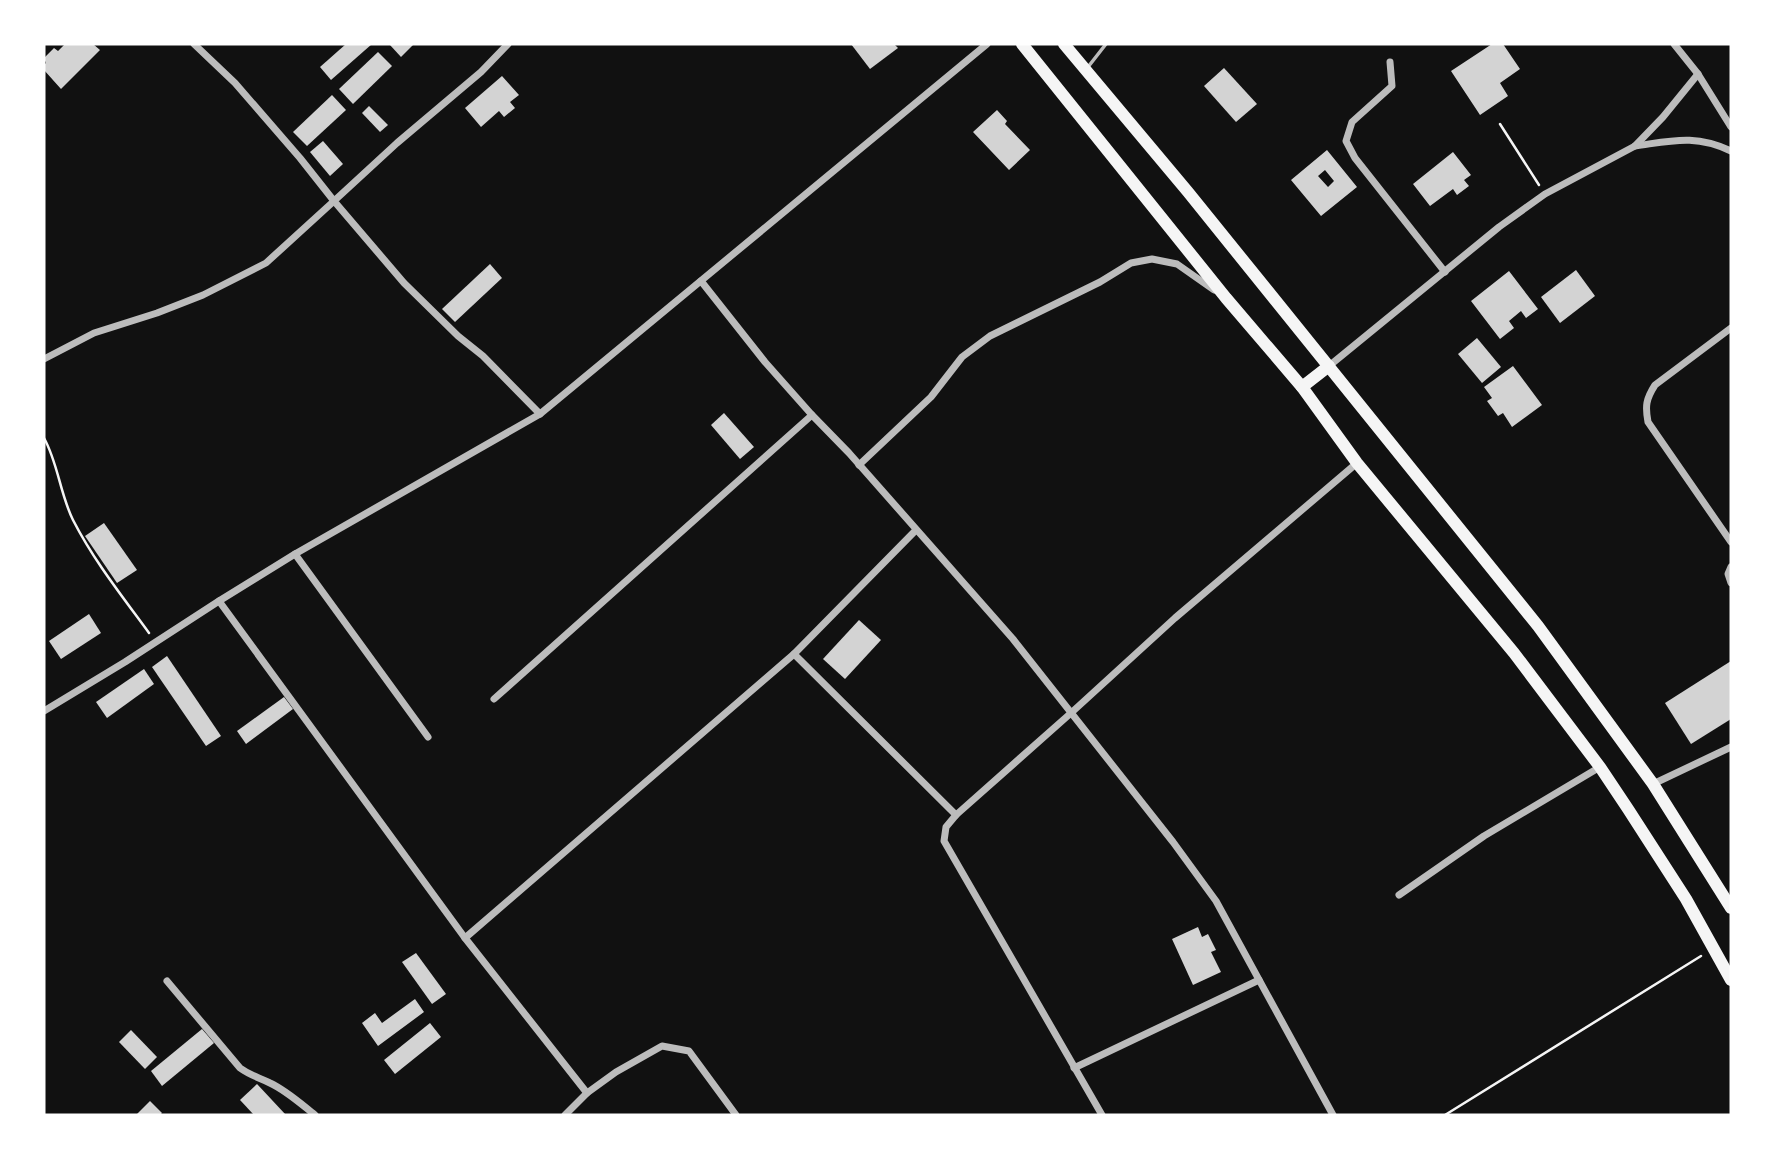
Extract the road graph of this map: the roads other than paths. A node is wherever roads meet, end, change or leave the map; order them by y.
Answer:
1 (194, 44) edge
2 (508, 44) edge
3 (986, 44) edge
4 (1022, 44) edge
5 (1064, 44) edge
6 (1106, 44) edge
7 (1674, 44) edge
8 (1390, 62) dead end
9 (1086, 70) junction
10 (1698, 74) junction
11 (1731, 127) edge
12 (1634, 146) junction
13 (1731, 151) edge
14 (334, 201) junction
15 (1445, 272) junction
16 (701, 281) junction
17 (1226, 298) junction
18 (1731, 328) edge
19 (44, 359) edge
20 (1329, 366) junction
21 (1302, 387) junction
22 (540, 414) junction
23 (811, 415) junction
24 (1357, 463) junction
25 (859, 465) junction
26 (916, 530) junction
27 (1731, 542) edge
28 (295, 554) junction
29 (1731, 567) edge
30 (1731, 583) edge
31 (219, 601) junction
32 (794, 654) junction
33 (494, 698) dead end
34 (44, 711) edge
35 (1072, 713) junction
36 (428, 737) dead end
37 (1731, 747) edge
38 (1600, 767) junction
39 (1653, 784) junction
40 (956, 815) junction
41 (1399, 895) dead end
42 (1731, 908) edge
43 (465, 938) junction
44 (1259, 980) junction
45 (167, 981) dead end
46 (1731, 981) edge
47 (1074, 1068) junction
48 (587, 1093) junction
49 (315, 1115) edge
50 (565, 1115) edge
51 (736, 1115) edge
52 (1102, 1115) edge
53 (1334, 1115) edge

1 - 14 street
2 - 14 street
3 - 16 street
4 - 17 highway
5 - 9 highway
6 - 9 lane
7 - 10 street
8 - 15 street
9 - 20 highway
10 - 11 street
10 - 12 street
12 - 13 street
12 - 15 street
14 - 19 street
14 - 22 street
15 - 20 street
16 - 22 street
16 - 23 street
17 - 21 highway
17 - 25 street
18 - 27 street
20 - 21 highway
20 - 39 highway
21 - 24 highway
22 - 28 street
23 - 25 street
23 - 33 street
24 - 35 street
24 - 38 highway
25 - 26 street
26 - 32 street
26 - 35 street
28 - 31 street
28 - 36 street
29 - 30 street
31 - 34 street
31 - 43 street
32 - 40 street
32 - 43 street
35 - 40 street
35 - 44 street
37 - 39 street
38 - 41 street
38 - 46 highway
39 - 42 highway
40 - 47 street
43 - 48 street
44 - 47 street
44 - 53 street
45 - 49 street
47 - 52 street
48 - 50 street
48 - 51 street

